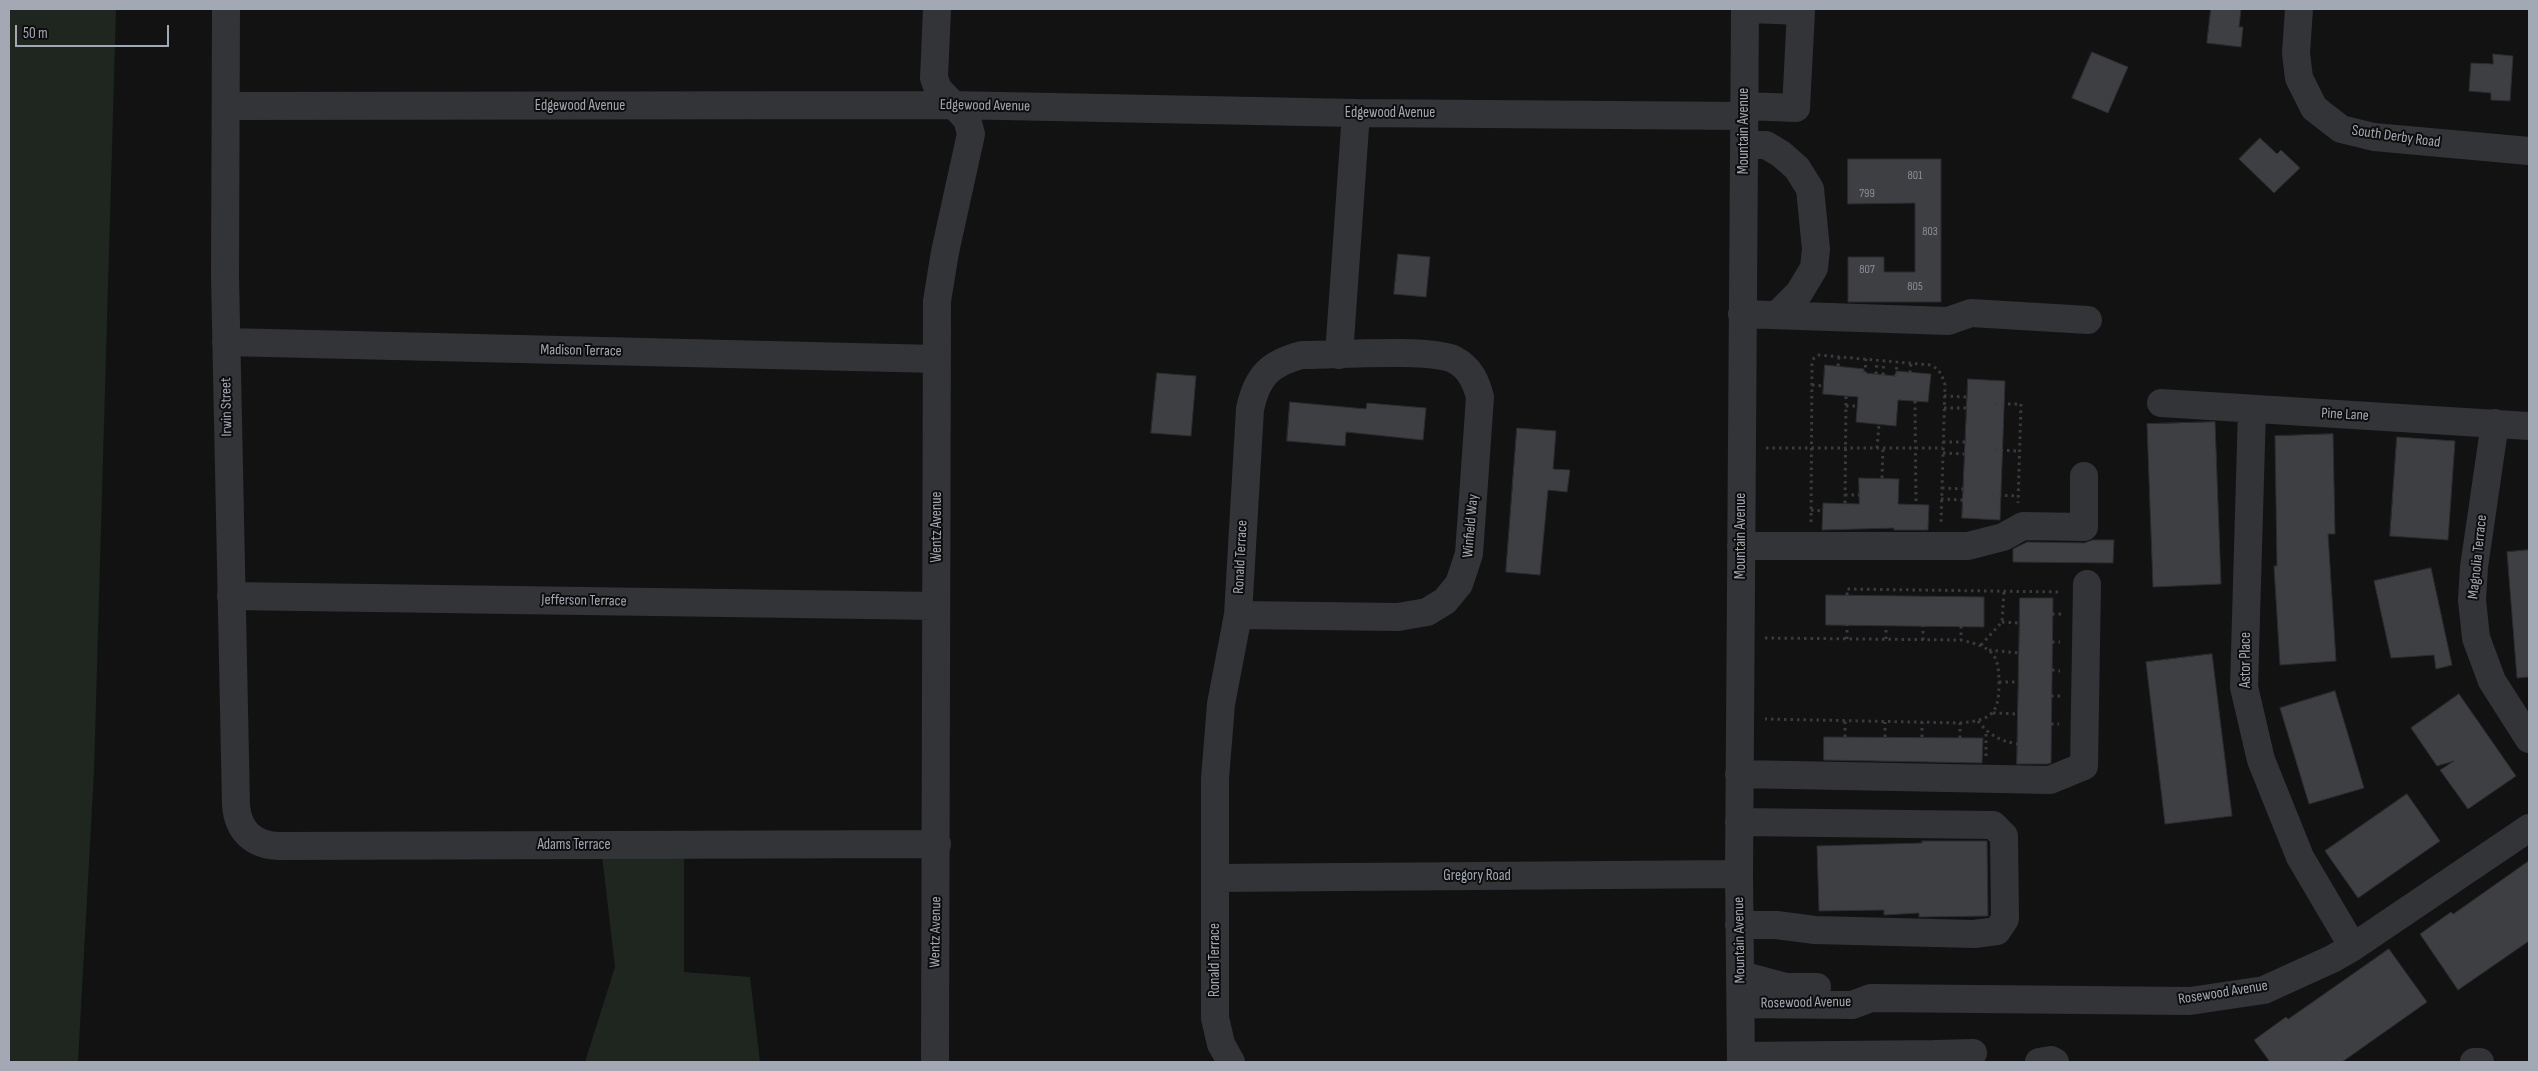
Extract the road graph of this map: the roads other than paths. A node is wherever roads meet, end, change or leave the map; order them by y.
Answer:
1 (226, 9) edge
2 (937, 9) edge
3 (1745, 9) edge
4 (1750, 9) edge
5 (2299, 9) edge
6 (951, 105) junction
7 (226, 106) junction
8 (1745, 111) junction
9 (1356, 113) junction
10 (1745, 146) junction
11 (2529, 151) edge
12 (1742, 314) junction
13 (1778, 314) junction
14 (2088, 320) dead end
15 (226, 342) junction
16 (1339, 355) junction
17 (937, 359) junction
18 (2161, 403) dead end
19 (2252, 409) junction
20 (2495, 423) junction
21 (2529, 426) edge
22 (2084, 476) dead end
23 (1741, 546) junction
24 (2087, 584) dead end
25 (231, 596) junction
26 (936, 606) junction
27 (1238, 615) junction
28 (2529, 739) edge
29 (1739, 774) junction
30 (236, 805) joint
31 (1739, 822) junction
32 (2529, 828) edge
33 (937, 844) junction
34 (1738, 874) junction
35 (1215, 878) junction
36 (1739, 924) junction
37 (2353, 947) junction
38 (1740, 976) junction
39 (1871, 998) junction
40 (1741, 1004) junction
41 (1973, 1053) dead end
42 (1936, 1058) edge
43 (1741, 1059) edge
44 (935, 1062) edge
45 (1230, 1062) edge
46 (2039, 1062) edge
47 (2055, 1062) edge
48 (2474, 1062) edge
49 (2480, 1062) edge

1 - 7 street, Irwin Street
2 - 6 street, Wentz Avenue
3 - 8 street, Mountain Avenue
4 - 8 street, Edgewood Avenue
5 - 11 street, South Derby Road
6 - 7 street, Edgewood Avenue
6 - 9 street, Edgewood Avenue
6 - 17 street, Wentz Avenue
7 - 15 street, Irwin Street
8 - 9 street, Edgewood Avenue
8 - 10 street, Mountain Avenue
9 - 16 street
10 - 12 street, Mountain Avenue
10 - 13 street
12 - 13 street
12 - 23 street, Mountain Avenue
13 - 14 street
15 - 17 street, Madison Terrace
15 - 25 street, Irwin Street
16 - 27 street, Ronald Terrace
16 - 27 street, Winfield Way
17 - 26 street, Wentz Avenue
18 - 19 street, Pine Lane
19 - 20 street, Pine Lane
19 - 37 street, Astor Place
20 - 21 street, Pine Lane
20 - 28 street, Magnolia Terrace
22 - 23 street
23 - 29 street, Mountain Avenue
24 - 29 street
25 - 26 street, Jefferson Terrace
25 - 30 street, Irwin Street
26 - 33 street, Wentz Avenue
27 - 35 street, Ronald Terrace
29 - 31 street, Mountain Avenue
30 - 33 street, Adams Terrace
31 - 34 street, Mountain Avenue
31 - 36 street
32 - 37 street, Rosewood Avenue
33 - 44 street, Wentz Avenue
34 - 35 street, Gregory Road
34 - 36 street, Mountain Avenue
35 - 45 street, Ronald Terrace
36 - 38 street, Mountain Avenue
37 - 39 street, Rosewood Avenue
38 - 39 street, Rosewood Avenue
38 - 40 street, Mountain Avenue
39 - 40 street, Rosewood Avenue
40 - 43 street, Mountain Avenue
41 - 42 street
42 - 43 street
46 - 47 street
48 - 49 street

